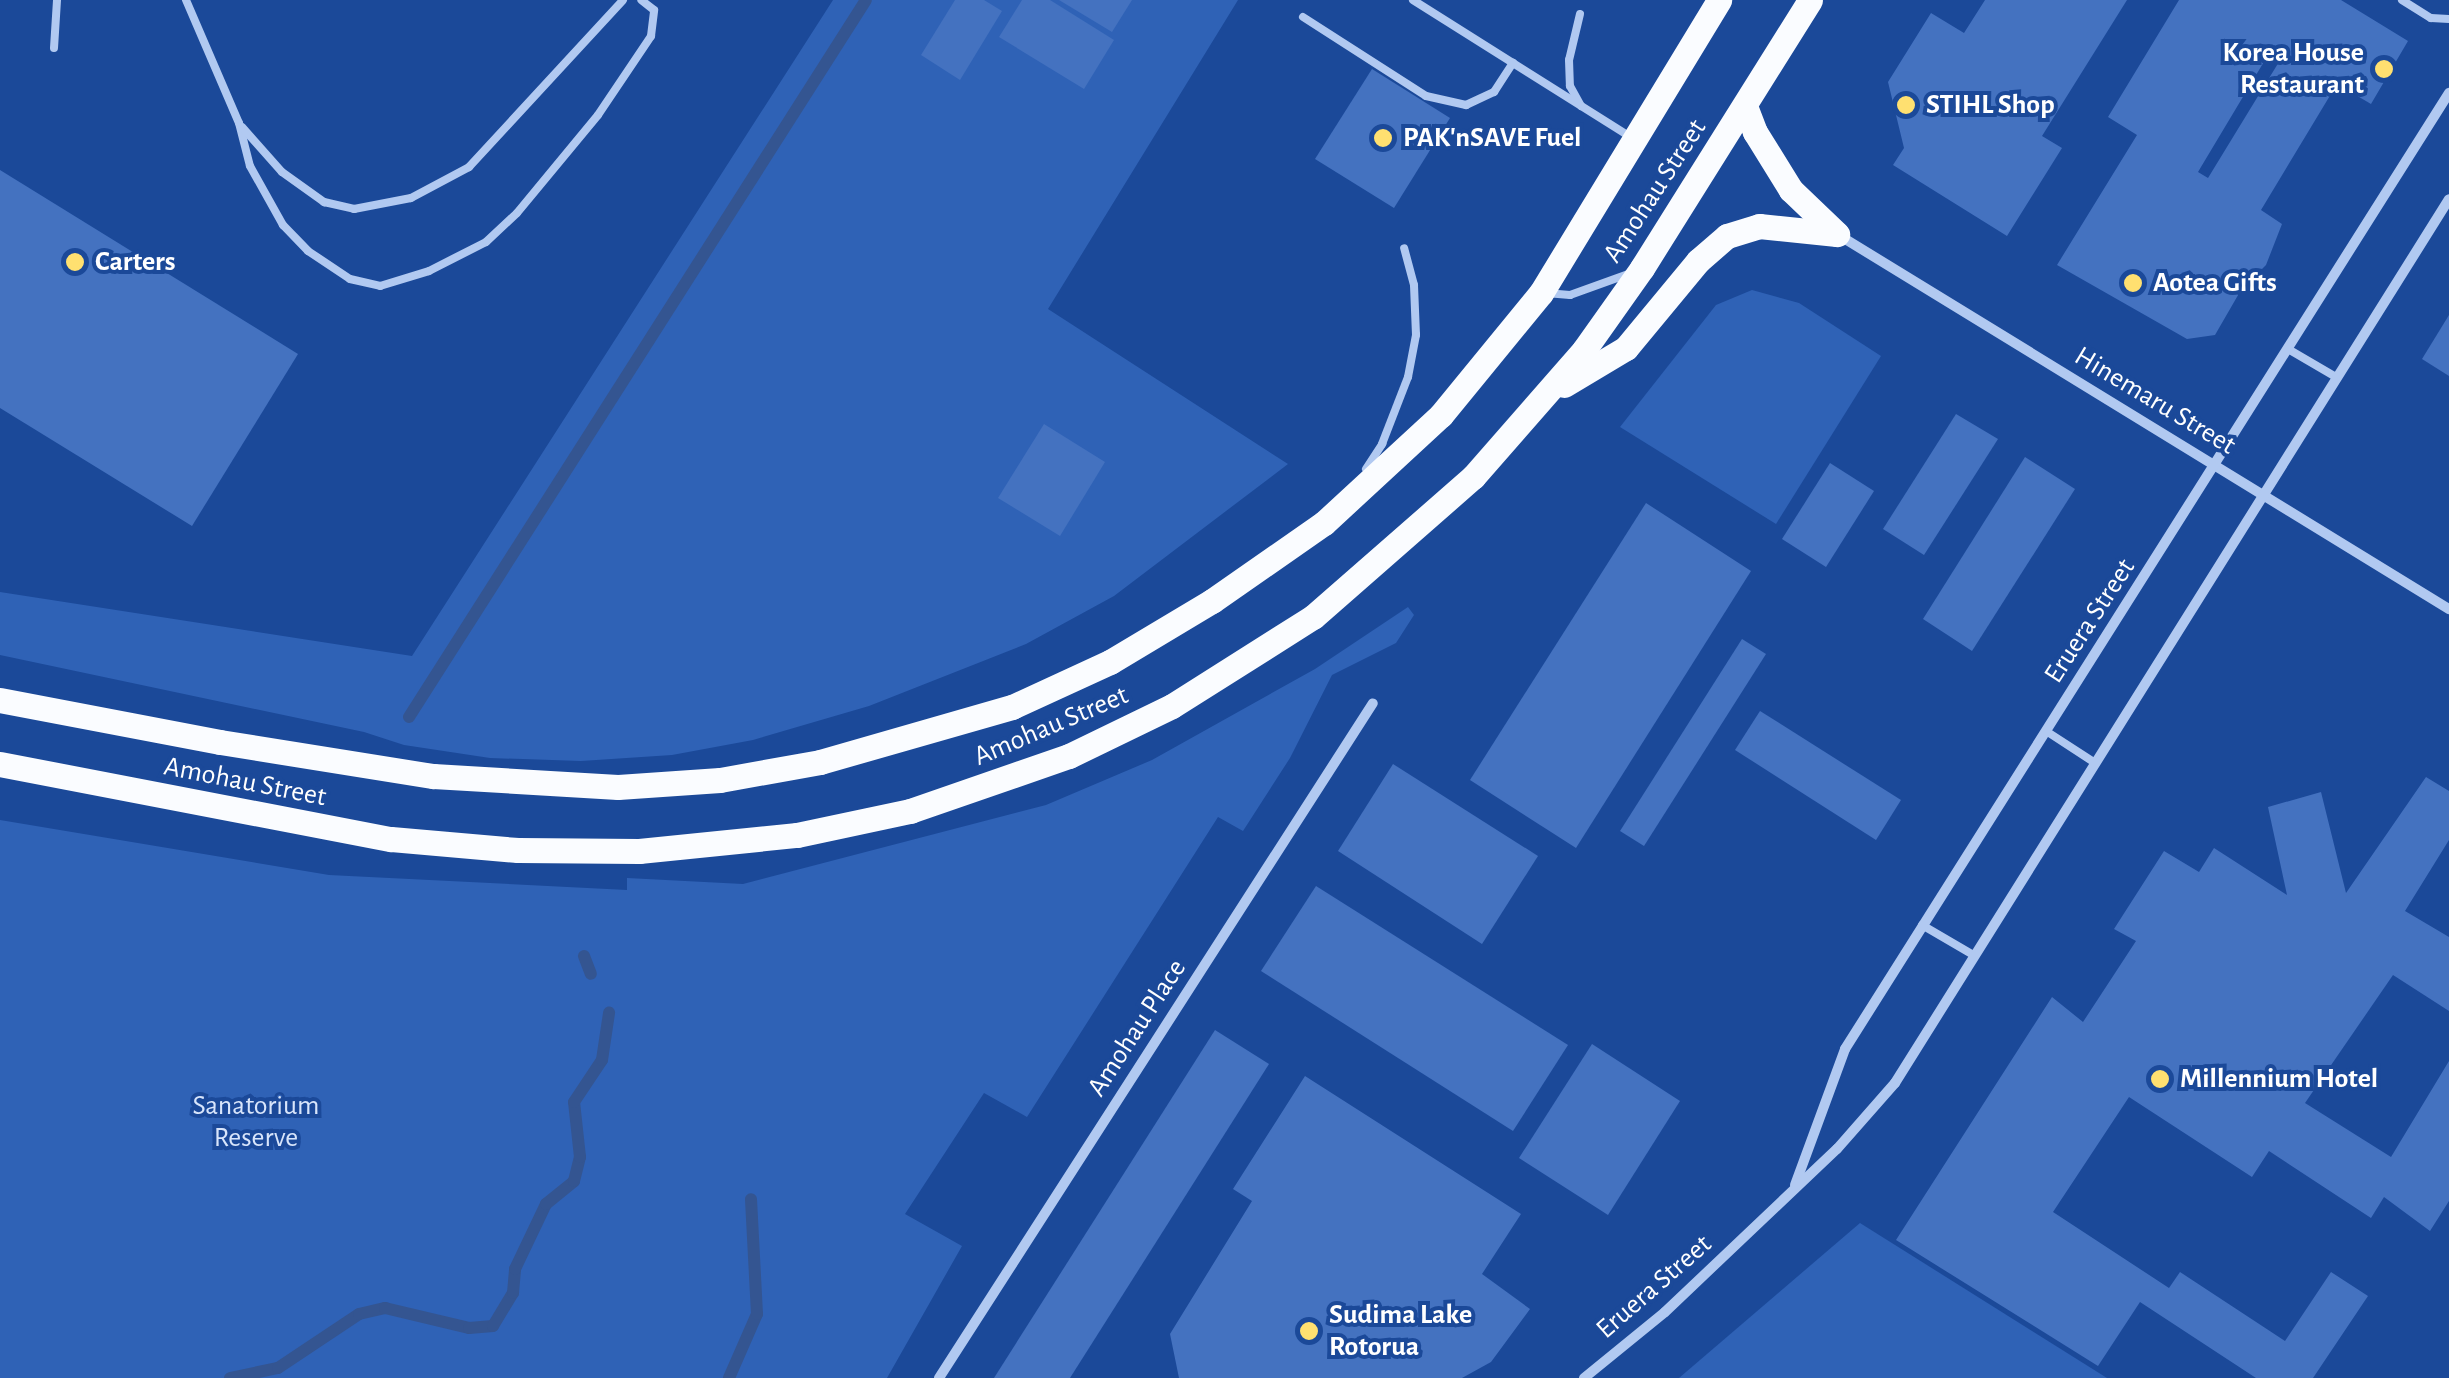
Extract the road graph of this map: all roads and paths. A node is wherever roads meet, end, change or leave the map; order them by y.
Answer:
1 (56, 0) edge
2 (186, 0) edge
3 (624, 0) edge
4 (641, 0) edge
5 (1412, 0) edge
6 (1719, 0) edge
7 (1810, 0) edge
8 (2402, 0) edge
9 (1580, 14) dead end
10 (1302, 18) dead end
11 (2449, 19) edge
12 (54, 48) dead end
13 (1513, 63) junction
14 (2449, 93) edge
15 (1746, 106) junction
16 (1582, 108) junction
17 (238, 124) junction
18 (1637, 141) junction
19 (2449, 198) edge
20 (1836, 234) junction
21 (1404, 248) dead end
22 (1642, 268) junction
23 (1540, 293) junction
24 (2288, 349) junction
25 (2336, 377) junction
26 (1550, 394) junction
27 (2216, 465) junction
28 (2262, 492) junction
29 (1344, 507) junction
30 (2449, 609) edge
31 (0, 700) edge
32 (1373, 703) dead end
33 (2046, 731) junction
34 (2095, 763) junction
35 (0, 764) edge
36 (1922, 925) junction
37 (1975, 956) junction
38 (1795, 1186) junction
39 (939, 1378) edge
40 (1584, 1378) edge

1 - 12 lane
2 - 17 lane
3 - 17 lane
4 - 17 lane
5 - 13 lane
6 - 18 main road, Amohau Street
7 - 15 main road, Amohau Street
8 - 11 lane
9 - 16 lane
10 - 13 lane
13 - 16 lane
14 - 24 street, Eruera Street
15 - 20 main road
15 - 22 main road, Amohau Street
16 - 18 lane
18 - 23 main road, Amohau Street
19 - 25 street, Eruera Street
20 - 26 main road
20 - 27 street, Hinemaru Street
21 - 29 lane
22 - 23 lane
22 - 26 main road, Amohau Street
23 - 29 main road, Amohau Street
24 - 25 lane
24 - 27 street, Eruera Street
25 - 28 street, Eruera Street
26 - 35 main road, Amohau Street
27 - 28 street, Hinemaru Street
27 - 33 street, Eruera Street
28 - 30 street, Hinemaru Street
28 - 34 street, Eruera Street
29 - 31 main road, Amohau Street
32 - 39 street, Amohau Place
33 - 34 lane
33 - 36 street, Eruera Street
34 - 37 street, Eruera Street
36 - 37 lane
36 - 38 street, Eruera Street
37 - 38 street, Eruera Street
38 - 40 street, Eruera Street

